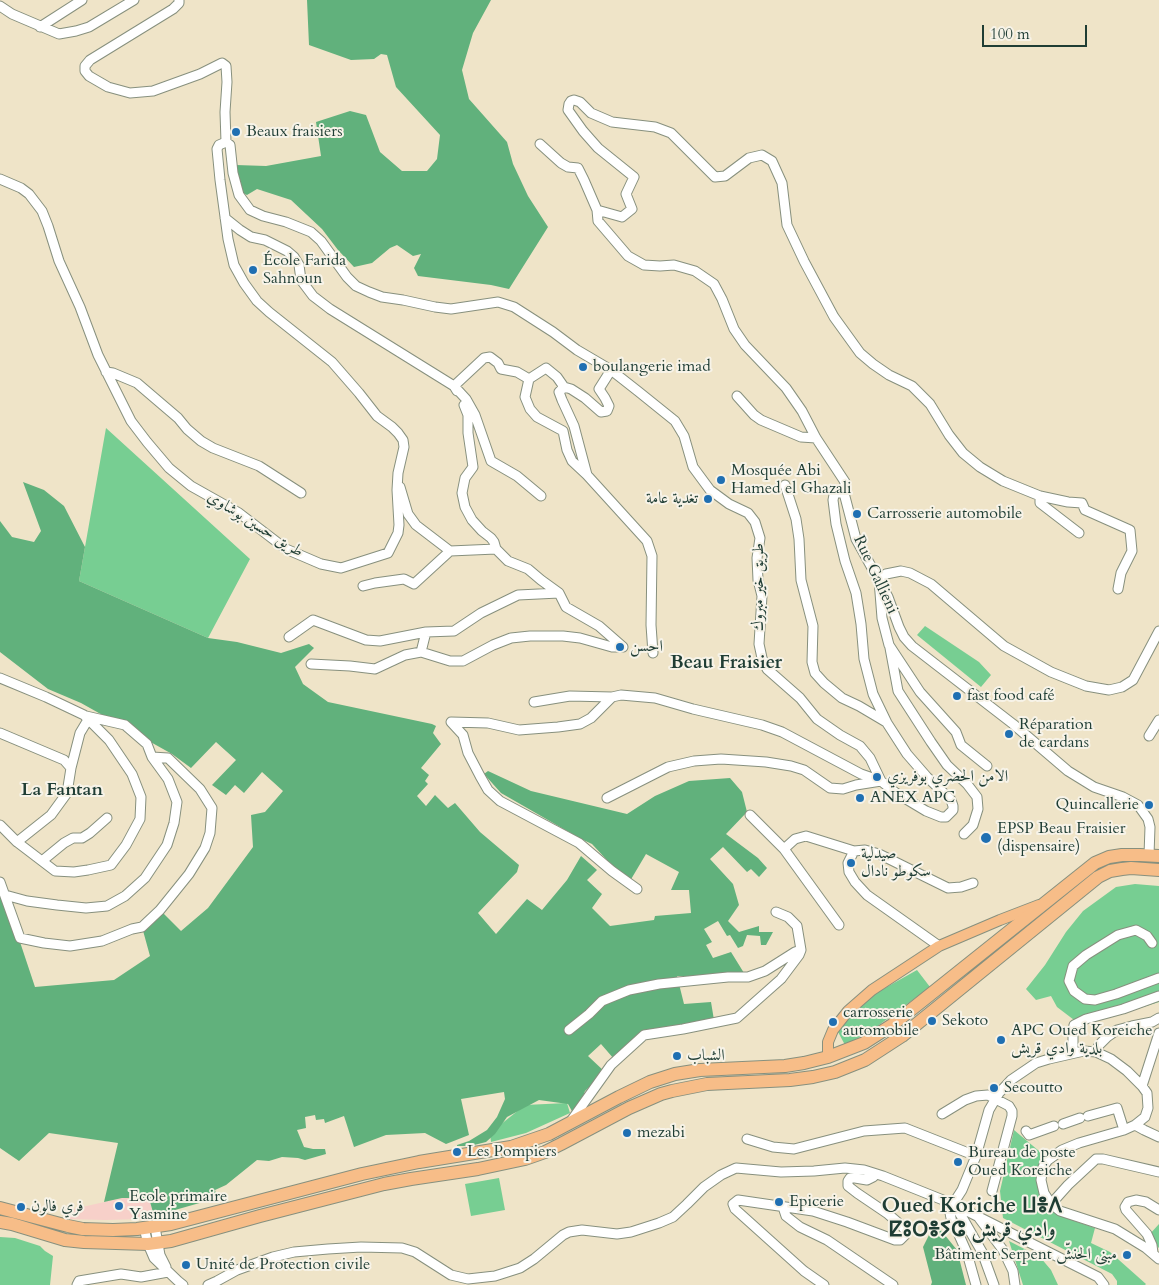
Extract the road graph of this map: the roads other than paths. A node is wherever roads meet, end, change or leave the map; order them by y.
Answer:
1 (82, 0) edge
2 (134, 0) edge
3 (180, 0) edge
4 (0, 6) edge
5 (40, 27) junction
6 (226, 142) junction
7 (540, 144) dead end
8 (0, 179) edge
9 (597, 210) junction
10 (225, 218) junction
11 (611, 370) junction
12 (106, 372) junction
13 (529, 379) junction
14 (454, 386) junction
15 (562, 390) junction
16 (737, 396) dead end
17 (816, 438) junction
18 (587, 475) junction
19 (398, 477) junction
20 (785, 485) dead end
21 (301, 493) dead end
22 (844, 493) junction
23 (541, 496) dead end
24 (1040, 496) junction
25 (1079, 533) dead end
26 (496, 549) junction
27 (450, 551) junction
28 (879, 580) junction
29 (364, 586) dead end
30 (1118, 589) dead end
31 (560, 593) junction
32 (426, 632) junction
33 (1159, 632) edge
34 (289, 637) dead end
35 (890, 645) junction
36 (421, 652) junction
37 (653, 653) dead end
38 (311, 664) dead end
39 (0, 678) edge
40 (612, 697) junction
41 (534, 702) dead end
42 (87, 717) junction
43 (1159, 720) edge
44 (887, 723) junction
45 (0, 734) edge
46 (1150, 736) dead end
47 (152, 757) junction
48 (987, 766) dead end
49 (71, 768) junction
50 (881, 781) junction
51 (606, 798) dead end
52 (750, 815) dead end
53 (107, 818) dead end
54 (0, 826) edge
55 (1155, 828) edge
56 (964, 834) dead end
57 (17, 842) junction
58 (784, 849) junction
59 (854, 851) junction
60 (1154, 856) edge
61 (42, 861) junction
62 (1159, 870) edge
63 (0, 882) edge
64 (974, 883) dead end
65 (637, 889) dead end
66 (5, 895) junction
67 (1045, 903) junction
68 (776, 912) dead end
69 (840, 925) dead end
70 (1152, 944) dead end
71 (939, 946) junction
72 (801, 950) junction
73 (1159, 978) edge
74 (1159, 996) edge
75 (1159, 1018) edge
76 (569, 1030) dead end
77 (1159, 1033) edge
78 (1073, 1052) junction
79 (1096, 1052) junction
80 (828, 1057) junction
81 (1142, 1086) junction
82 (996, 1098) junction
83 (942, 1114) dead end
84 (569, 1123) junction
85 (1135, 1125) junction
86 (1124, 1130) junction
87 (1026, 1131) dead end
88 (1159, 1137) edge
89 (747, 1139) dead end
90 (976, 1156) junction
91 (1159, 1172) edge
92 (876, 1174) junction
93 (992, 1191) dead end
94 (953, 1204) junction
95 (1051, 1204) junction
96 (784, 1207) junction
97 (0, 1208) edge
98 (1159, 1210) edge
99 (978, 1216) junction
100 (0, 1222) edge
101 (171, 1224) junction
102 (150, 1227) junction
103 (159, 1243) junction
104 (1156, 1256) edge
105 (168, 1272) junction
106 (77, 1285) edge
107 (183, 1285) edge
108 (208, 1285) edge
109 (824, 1285) edge
110 (894, 1285) edge
111 (976, 1285) edge
112 (994, 1285) edge
113 (1015, 1285) edge
114 (1104, 1285) edge

1 - 5 street
2 - 5 street
3 - 6 street
4 - 5 street
6 - 10 street, طريق حسين بوشاوي
6 - 11 street, طريق خير مبروك
7 - 9 street
8 - 12 street, طريق حسين بوشاوي
9 - 17 street, Rue Gallieni
9 - 24 street
10 - 14 street
10 - 19 street, طريق حسين بوشاوي
11 - 15 street
11 - 50 street, طريق خير مبروك
12 - 19 street, طريق حسين بوشاوي
12 - 21 street
13 - 14 street
13 - 15 street
13 - 18 street
14 - 23 street
14 - 26 street
15 - 18 street
16 - 17 street
17 - 22 street, Rue Gallieni
18 - 37 street
19 - 27 street
20 - 44 street
22 - 28 street, Rue Gallieni
22 - 44 street, طريق خير مبروك
24 - 25 street
24 - 30 street
26 - 27 street
26 - 31 street
27 - 29 street
28 - 33 street
28 - 35 street
28 - 55 street, Rue Gallieni
31 - 32 street
31 - 36 street
32 - 34 street
32 - 36 street
35 - 48 street
35 - 56 street
36 - 38 street
39 - 42 street
40 - 41 street
40 - 50 street
40 - 65 street
42 - 47 street
42 - 49 street
42 - 61 street
43 - 46 street
44 - 50 street, طريق خير مبروك
45 - 49 street
47 - 66 street
47 - 66 street
49 - 57 street
50 - 51 street
52 - 58 street
53 - 61 street
54 - 57 street
55 - 60 street, Rue Gallieni
57 - 61 street
58 - 59 street
58 - 69 street
59 - 64 street
59 - 71 street
60 - 67 highway
62 - 103 highway
63 - 66 street
67 - 71 main road
67 - 80 highway
68 - 72 street
70 - 73 street
71 - 80 main road
72 - 76 street
72 - 84 street
74 - 78 street
75 - 79 street
77 - 81 street
78 - 79 street
78 - 82 street
79 - 81 street
80 - 84 highway
81 - 85 street
82 - 83 street
82 - 90 street
82 - 93 street
84 - 101 highway
85 - 86 street
85 - 88 street
86 - 87 street
86 - 95 street
89 - 90 street
90 - 94 street
91 - 95 street
92 - 94 street
92 - 96 street
92 - 108 street
94 - 99 street
94 - 111 street
94 - 112 street
95 - 104 street
96 - 109 street
96 - 110 street
97 - 102 highway
98 - 104 street
99 - 113 street
99 - 114 street
100 - 103 highway
101 - 102 highway
101 - 103 highway
102 - 103 street
103 - 105 street
105 - 106 street
105 - 107 street

